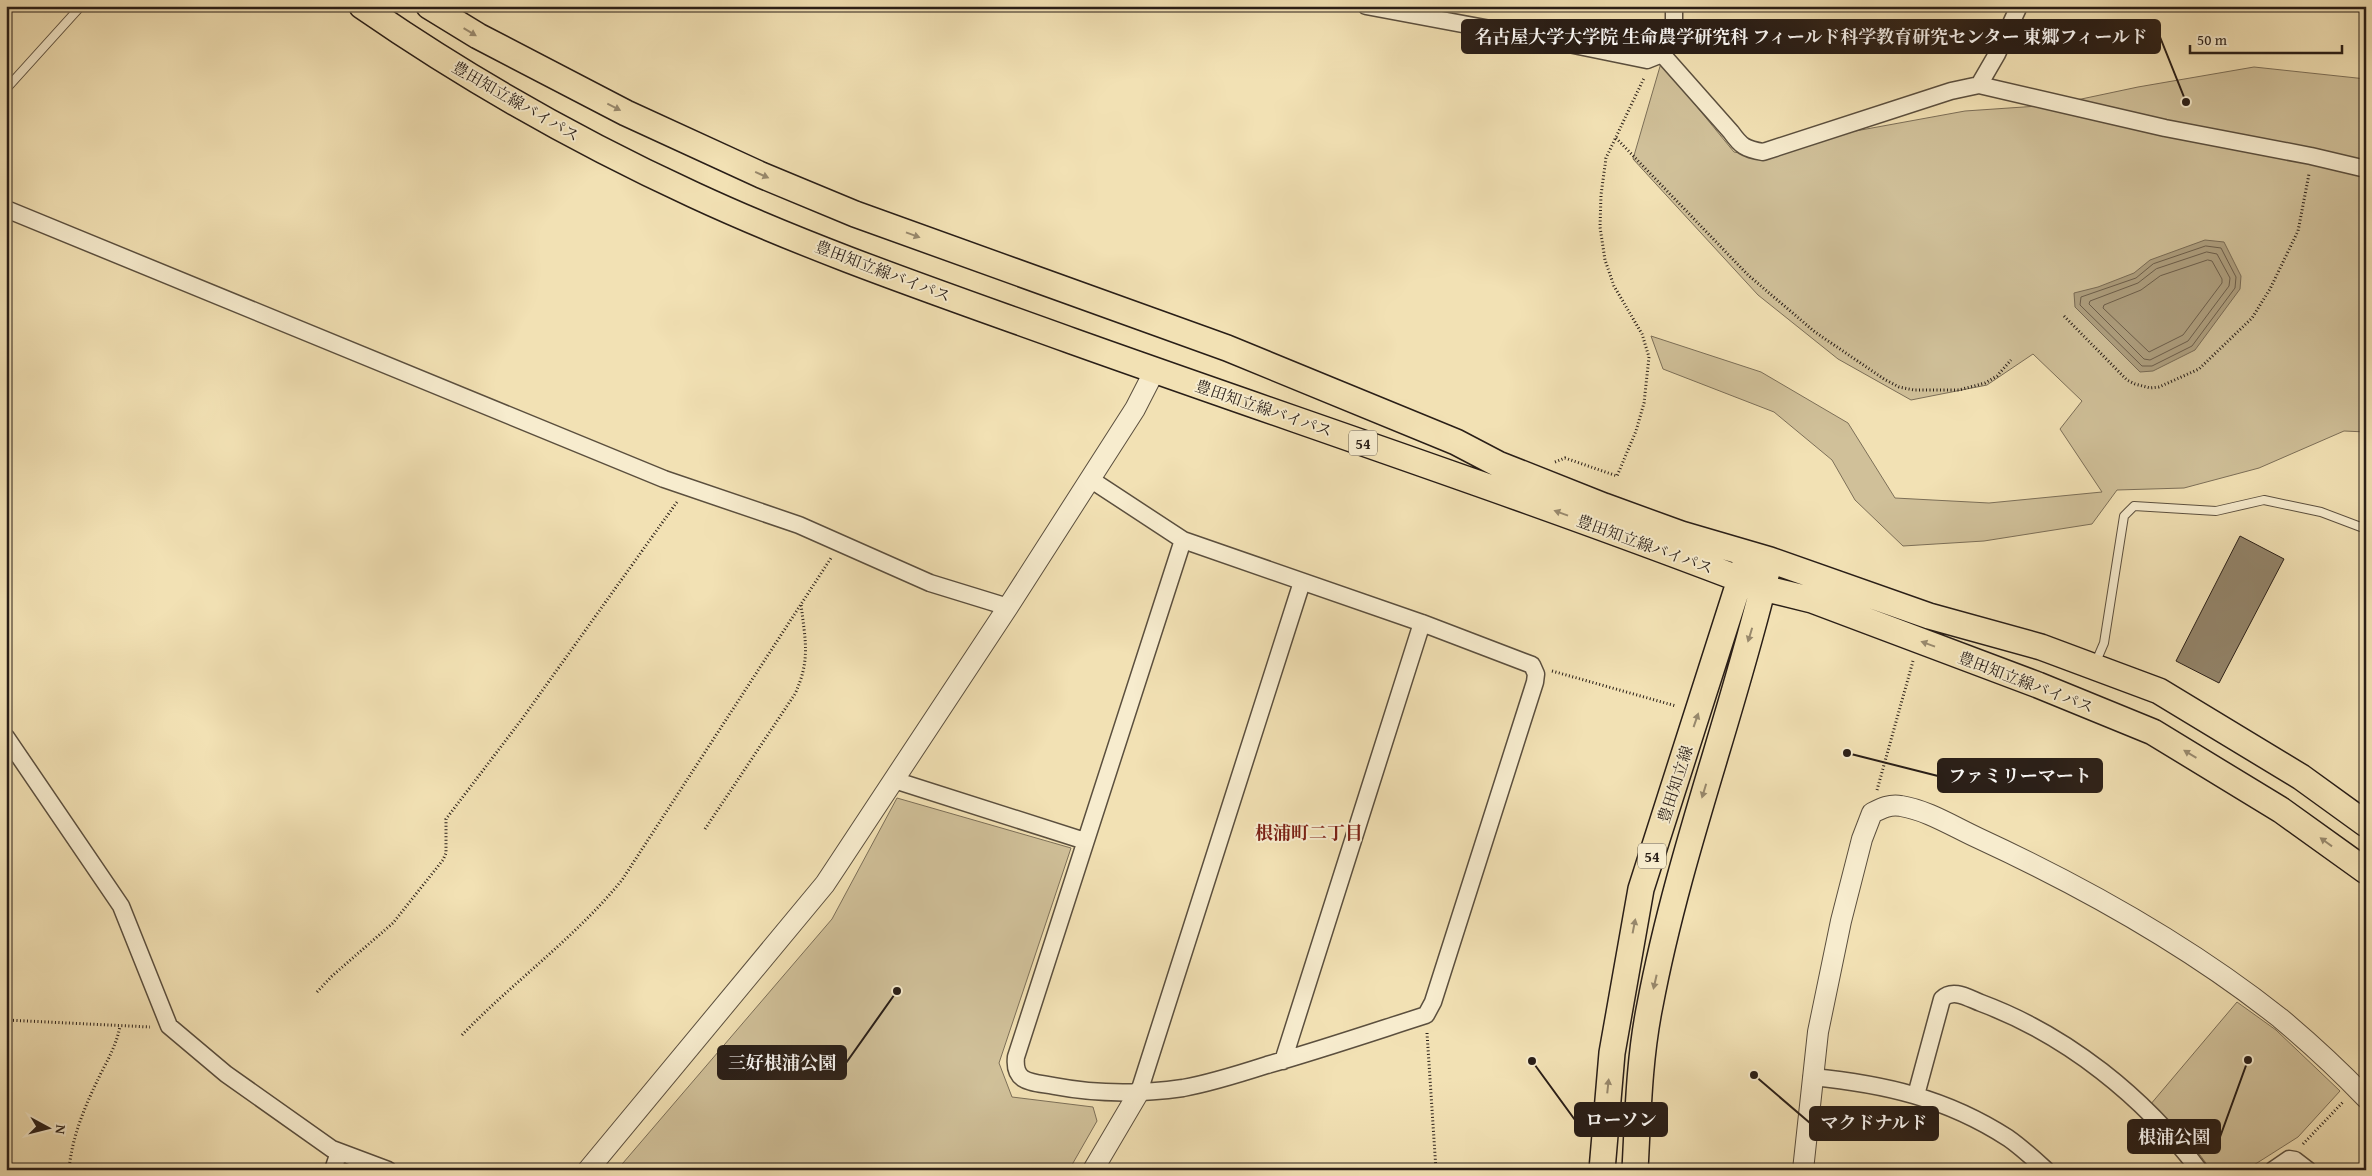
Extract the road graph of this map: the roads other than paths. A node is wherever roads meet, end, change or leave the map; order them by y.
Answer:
1 (81, 6) edge
2 (362, 6) edge
3 (428, 6) edge
4 (1366, 6) edge
5 (1674, 6) edge
6 (2018, 6) edge
7 (1655, 57) junction
8 (1978, 85) junction
9 (6, 89) edge
10 (2366, 169) edge
11 (6, 209) edge
12 (1154, 370) junction
13 (1090, 479) junction
14 (2366, 529) edge
15 (1182, 540) junction
16 (1760, 556) junction
17 (1740, 579) junction
18 (1302, 582) junction
19 (1763, 588) junction
20 (1008, 607) junction
21 (1422, 623) junction
22 (2094, 666) junction
23 (6, 737) edge
24 (894, 780) junction
25 (2366, 824) edge
26 (1085, 841) junction
27 (2366, 871) edge
28 (1283, 1060) junction
29 (1812, 1077) junction
30 (1139, 1092) junction
31 (2361, 1093) edge
32 (1916, 1095) junction
33 (339, 1152) junction
34 (333, 1170) edge
35 (388, 1170) edge
36 (588, 1170) edge
37 (1093, 1170) edge
38 (1602, 1170) edge
39 (1635, 1170) edge
40 (1803, 1170) edge
41 (2046, 1170) edge
42 (2199, 1170) edge
43 (2273, 1170) edge
44 (2308, 1170) edge

1 - 9 lane
2 - 12 main road, 豊田知立線バイパス / 54
3 -> 16 main road, 豊田知立線バイパス / 54
4 - 7 street
5 - 7 street
6 - 8 street
7 - 8 street
8 - 10 street
11 - 20 street
12 - 13 street
17 -> 12 main road, 豊田知立線バイパス / 54
13 - 15 street
13 - 20 street
14 - 22 lane
15 - 18 street
15 - 26 street
16 - 17 main road, 豊田知立線 / 54
16 - 19 main road, 豊田知立線 / 54
16 - 22 main road, 豊田知立線バイパス / 54
17 - 19 main road, 豊田知立線バイパス / 54
38 -> 17 main road, 豊田知立線 / 54
18 - 21 street
18 - 30 street
27 -> 19 main road, 豊田知立線バイパス / 54
19 -> 39 main road, 豊田知立線 / 54
20 - 24 street
21 - 28 street
21 - 28 street
22 - 25 main road, 豊田知立線バイパス / 54
23 - 33 street
24 - 26 street
24 - 36 street
26 - 30 street
28 - 30 street
29 - 31 street
29 - 32 street
29 - 40 street
30 - 37 street
32 - 41 street
32 - 42 street
33 - 34 street
33 - 35 street
43 - 44 street

